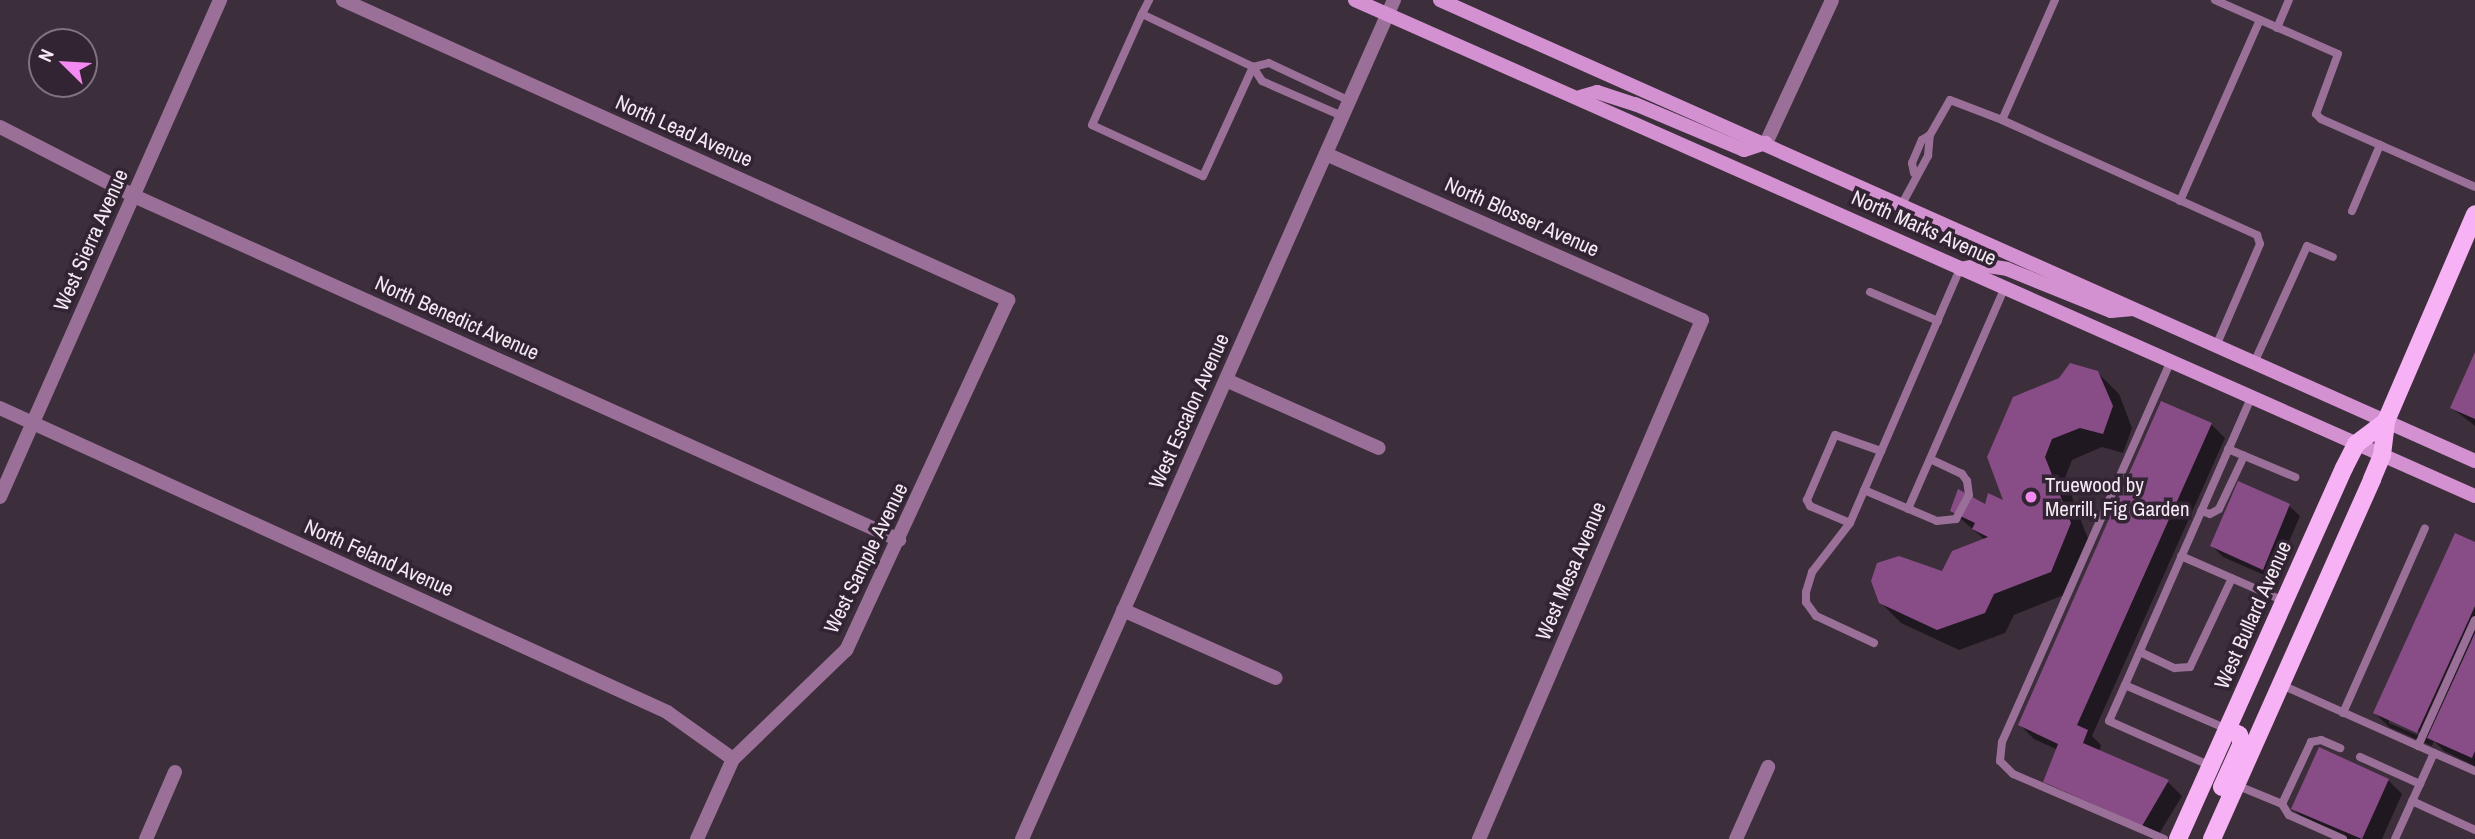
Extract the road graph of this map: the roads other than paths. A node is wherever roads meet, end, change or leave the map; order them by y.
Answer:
1 (220, 0) edge
2 (343, 0) edge
3 (1149, 0) edge
4 (1355, 0) edge
5 (1394, 0) edge
6 (1440, 0) edge
7 (1832, 0) edge
8 (2055, 0) edge
9 (2215, 0) edge
10 (2289, 0) edge
11 (1142, 14) junction
12 (1388, 16) junction
13 (2260, 20) junction
14 (2277, 27) junction
15 (1253, 67) junction
16 (1580, 97) junction
17 (1350, 101) junction
18 (1342, 117) junction
19 (2002, 120) junction
20 (0, 127) edge
21 (1766, 143) junction
22 (2380, 145) junction
23 (1326, 153) junction
24 (2475, 187) edge
25 (135, 196) junction
26 (2180, 201) junction
27 (1902, 204) junction
28 (2352, 211) dead end
29 (2473, 226) edge
30 (2333, 257) dead end
31 (1961, 269) junction
32 (2005, 287) junction
33 (1870, 292) dead end
34 (1008, 300) joint
35 (2135, 309) junction
36 (1702, 320) joint
37 (1938, 321) junction
38 (2216, 346) junction
39 (2171, 360) junction
40 (2254, 363) junction
41 (1226, 380) junction
42 (2252, 395) junction
43 (0, 408) edge
44 (2385, 421) junction
45 (32, 423) junction
46 (2356, 444) junction
47 (1379, 448) dead end
48 (2228, 449) junction
49 (1881, 451) junction
50 (2382, 455) junction
51 (2244, 456) junction
52 (1930, 459) junction
53 (2475, 461) edge
54 (2295, 477) dead end
55 (1864, 490) junction
56 (2475, 496) edge
57 (0, 497) edge
58 (1908, 509) junction
59 (2201, 511) junction
60 (1850, 523) junction
61 (2425, 527) dead end
62 (899, 540) junction
63 (2181, 556) junction
64 (2231, 578) junction
65 (2284, 601) junction
66 (1123, 610) junction
67 (2475, 620) edge
68 (1874, 643) dead end
69 (2140, 652) junction
70 (1276, 678) dead end
71 (2125, 685) junction
72 (2282, 685) junction
73 (2343, 713) junction
74 (2227, 729) junction
75 (2418, 746) junction
76 (2340, 748) dead end
77 (2434, 753) junction
78 (2360, 757) dead end
79 (733, 759) junction
80 (2211, 766) junction
81 (1768, 767) dead end
82 (2231, 768) junction
83 (2475, 771) edge
84 (175, 772) dead end
85 (2420, 784) junction
86 (2236, 785) junction
87 (2412, 802) junction
88 (2283, 804) junction
89 (2475, 830) edge
90 (1026, 838) edge
91 (146, 839) edge
92 (697, 839) edge
93 (1479, 839) edge
94 (1736, 839) edge
95 (2164, 839) edge
96 (2178, 839) edge
97 (2202, 839) edge
98 (2212, 839) edge
99 (2343, 839) edge
100 (2395, 839) edge

1 - 25 street, West Sierra Avenue
2 - 34 street, North Lead Avenue
3 - 11 lane
4 - 12 main road, North Marks Avenue
5 - 12 street, West Escalon Avenue
6 - 21 main road, North Marks Avenue
7 - 21 street
8 - 19 lane
9 - 13 lane
10 - 14 lane
11 - 15 lane
11 - 15 lane
12 - 16 main road, North Marks Avenue
12 - 17 street, West Escalon Avenue
13 - 14 lane
13 - 26 lane
14 - 22 lane
15 - 17 lane
15 - 18 lane
16 - 21 main road
16 - 31 main road, North Marks Avenue
17 - 18 street, West Escalon Avenue
18 - 23 street, West Escalon Avenue
19 - 26 lane
19 - 27 lane
20 - 25 street, North Benedict Avenue
21 - 27 main road, North Marks Avenue
22 - 24 lane
22 - 28 lane
23 - 36 street, North Blosser Avenue
23 - 41 street, West Escalon Avenue
25 - 45 street, West Sierra Avenue
25 - 62 street, North Benedict Avenue
26 - 38 lane
27 - 35 main road, North Marks Avenue
29 - 44 main road, West Bullard Avenue
30 - 40 lane
31 - 32 main road, North Marks Avenue
31 - 35 main road
31 - 37 lane
32 - 39 main road, North Marks Avenue
32 - 52 lane
33 - 37 lane
34 - 62 street, West Sample Avenue
35 - 38 main road, North Marks Avenue
36 - 93 street, West Mesa Avenue
37 - 49 lane
38 - 40 main road, North Marks Avenue
39 - 42 main road, North Marks Avenue
39 - 95 lane
40 - 44 main road, North Marks Avenue
41 - 47 street
41 - 66 street, West Escalon Avenue
42 - 46 main road, North Marks Avenue
42 - 48 lane
43 - 45 street, North Feland Avenue
44 - 46 main road, West Bullard Avenue
44 - 50 main road, West Bullard Avenue
44 - 53 main road, North Marks Avenue
45 - 57 street, West Sierra Avenue
45 - 79 street, North Feland Avenue
46 - 50 main road, North Marks Avenue
46 - 65 main road, West Bullard Avenue
48 - 51 lane
48 - 59 lane
49 - 55 lane
49 - 60 lane
50 - 56 main road, North Marks Avenue
50 - 72 main road, West Bullard Avenue
51 - 54 lane
51 - 59 lane
52 - 58 lane
52 - 58 lane
55 - 58 lane
55 - 60 lane
59 - 63 lane
60 - 68 lane
61 - 73 lane
62 - 79 street, West Sample Avenue
63 - 64 lane
63 - 69 lane
64 - 65 lane
64 - 69 lane
65 - 74 main road, West Bullard Avenue
66 - 70 street
66 - 90 street, West Escalon Avenue
67 - 75 lane
69 - 71 lane
71 - 74 lane
71 - 80 lane
72 - 73 lane
72 - 86 main road, West Bullard Avenue
73 - 75 lane
74 - 80 main road, West Bullard Avenue
74 - 82 main road
75 - 77 lane
76 - 88 lane
77 - 83 lane
77 - 85 lane
78 - 85 lane
79 - 92 street, West Sample Avenue
80 - 96 main road, West Bullard Avenue
81 - 94 street
82 - 86 main road
82 - 97 main road
84 - 91 street
85 - 87 lane
86 - 88 lane
86 - 98 main road, West Bullard Avenue
87 - 89 lane
87 - 100 lane
88 - 99 lane

